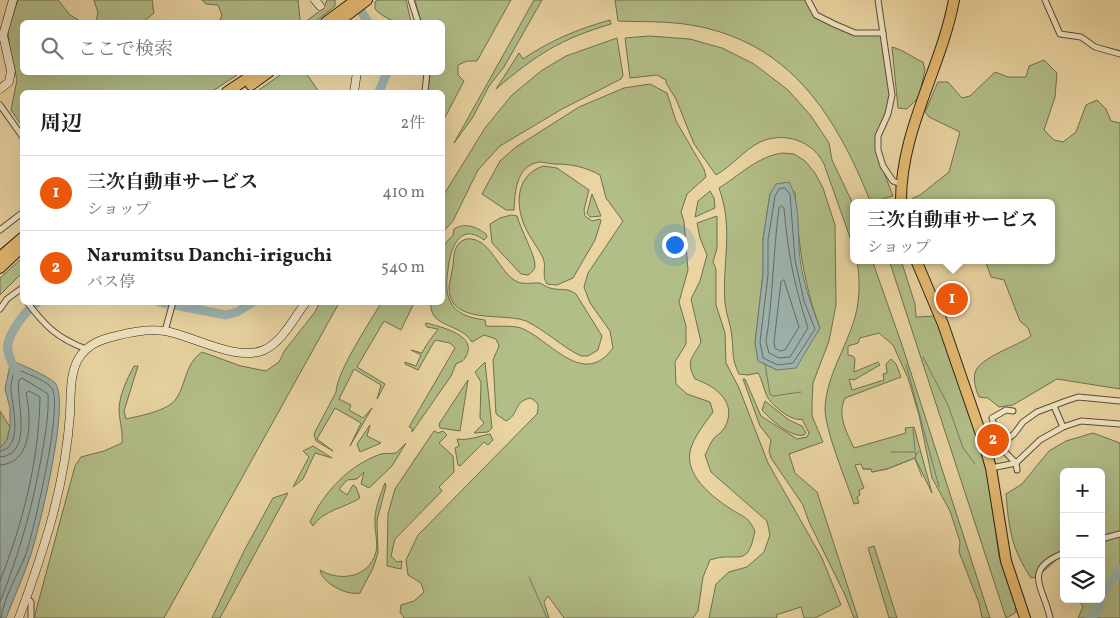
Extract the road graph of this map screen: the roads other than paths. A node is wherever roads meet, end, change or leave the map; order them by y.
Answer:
1 (13, 0) edge
2 (411, 0) edge
3 (808, 0) edge
4 (878, 0) edge
5 (954, 0) edge
6 (1044, 0) edge
7 (358, 4) edge
8 (330, 20) edge
9 (340, 20) edge
10 (417, 20) edge
11 (883, 33) junction
12 (1120, 54) edge
13 (252, 75) edge
14 (264, 75) edge
15 (357, 75) edge
16 (427, 75) edge
17 (0, 89) edge
18 (230, 90) edge
19 (242, 90) edge
20 (354, 90) edge
21 (425, 90) edge
22 (0, 105) edge
23 (20, 133) edge
24 (901, 184) junction
25 (901, 199) edge
26 (20, 214) edge
27 (0, 230) edge
28 (20, 240) edge
29 (20, 249) edge
30 (0, 258) edge
31 (918, 264) edge
32 (0, 268) edge
33 (20, 290) edge
34 (29, 305) edge
35 (173, 305) edge
36 (304, 305) edge
37 (0, 309) edge
38 (165, 331) junction
39 (86, 349) junction
40 (1120, 400) edge
41 (1054, 406) junction
42 (1012, 411) dead end
43 (1120, 424) edge
44 (1063, 427) junction
45 (1000, 446) junction
46 (1016, 463) junction
47 (991, 468) junction
48 (1017, 470) dead end
49 (1120, 534) edge
50 (1105, 538) edge
51 (1060, 555) edge
52 (26, 597) junction
53 (18, 618) edge
54 (31, 618) edge
55 (1025, 618) edge
56 (1050, 618) edge

1 - 17 street
2 - 10 street
3 - 11 street
4 - 11 street
5 - 24 highway
6 - 12 street
7 - 8 highway
7 - 9 highway
11 - 24 street
13 - 18 highway
14 - 19 highway
15 - 20 street
16 - 21 street
22 - 23 street
24 - 25 highway
26 - 27 street
28 - 30 highway
29 - 32 highway
31 - 47 highway
33 - 37 street
34 - 39 street
35 - 38 street
36 - 38 street
38 - 39 street
39 - 52 street
40 - 41 street
41 - 44 street
41 - 45 street
42 - 45 street
43 - 44 street
44 - 46 street
45 - 46 street
46 - 47 street
46 - 48 street
47 - 55 highway
49 - 50 street
51 - 56 street
52 - 53 street
52 - 54 street

